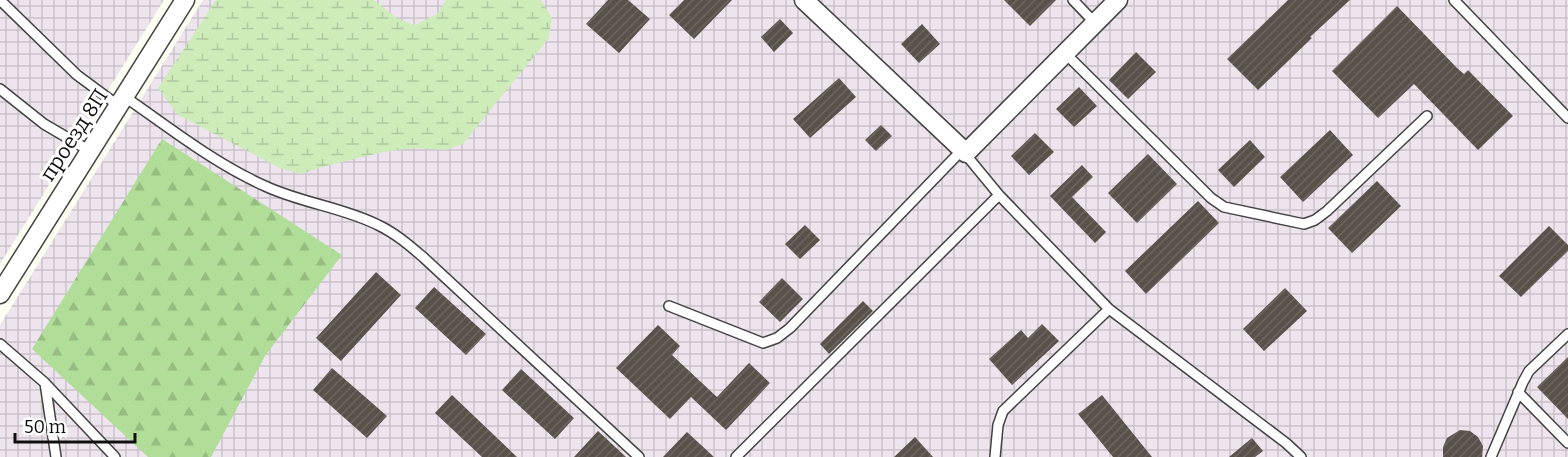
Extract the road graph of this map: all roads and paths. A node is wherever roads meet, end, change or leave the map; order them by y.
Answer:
1 (0, 0) edge
2 (185, 0) edge
3 (804, 0) edge
4 (1073, 0) edge
5 (1118, 0) edge
6 (1454, 0) edge
7 (1095, 23) junction
8 (1065, 53) junction
9 (0, 89) edge
10 (122, 102) junction
11 (1427, 116) dead end
12 (1568, 118) edge
13 (90, 151) junction
14 (964, 152) junction
15 (999, 195) junction
16 (0, 294) edge
17 (669, 306) dead end
18 (1109, 309) junction
19 (1568, 334) edge
20 (0, 344) edge
21 (45, 383) junction
22 (1518, 392) junction
23 (1568, 443) edge
24 (56, 457) edge
25 (115, 457) edge
26 (639, 457) edge
27 (736, 457) edge
28 (995, 457) edge
29 (1301, 457) edge
30 (1491, 457) edge

1 - 10 lane
2 - 10 street, проезд 8П
3 - 14 street
4 - 7 lane
5 - 7 street
6 - 12 lane
7 - 8 street
8 - 11 lane
8 - 14 street
9 - 13 lane
10 - 13 street, проезд 8П
10 - 26 lane
13 - 16 street, проезд 8П
14 - 15 lane
14 - 17 lane
15 - 18 lane
15 - 27 lane
18 - 28 lane
18 - 29 lane
19 - 22 lane
20 - 21 lane
21 - 24 lane
21 - 25 lane
22 - 23 lane
22 - 30 lane

